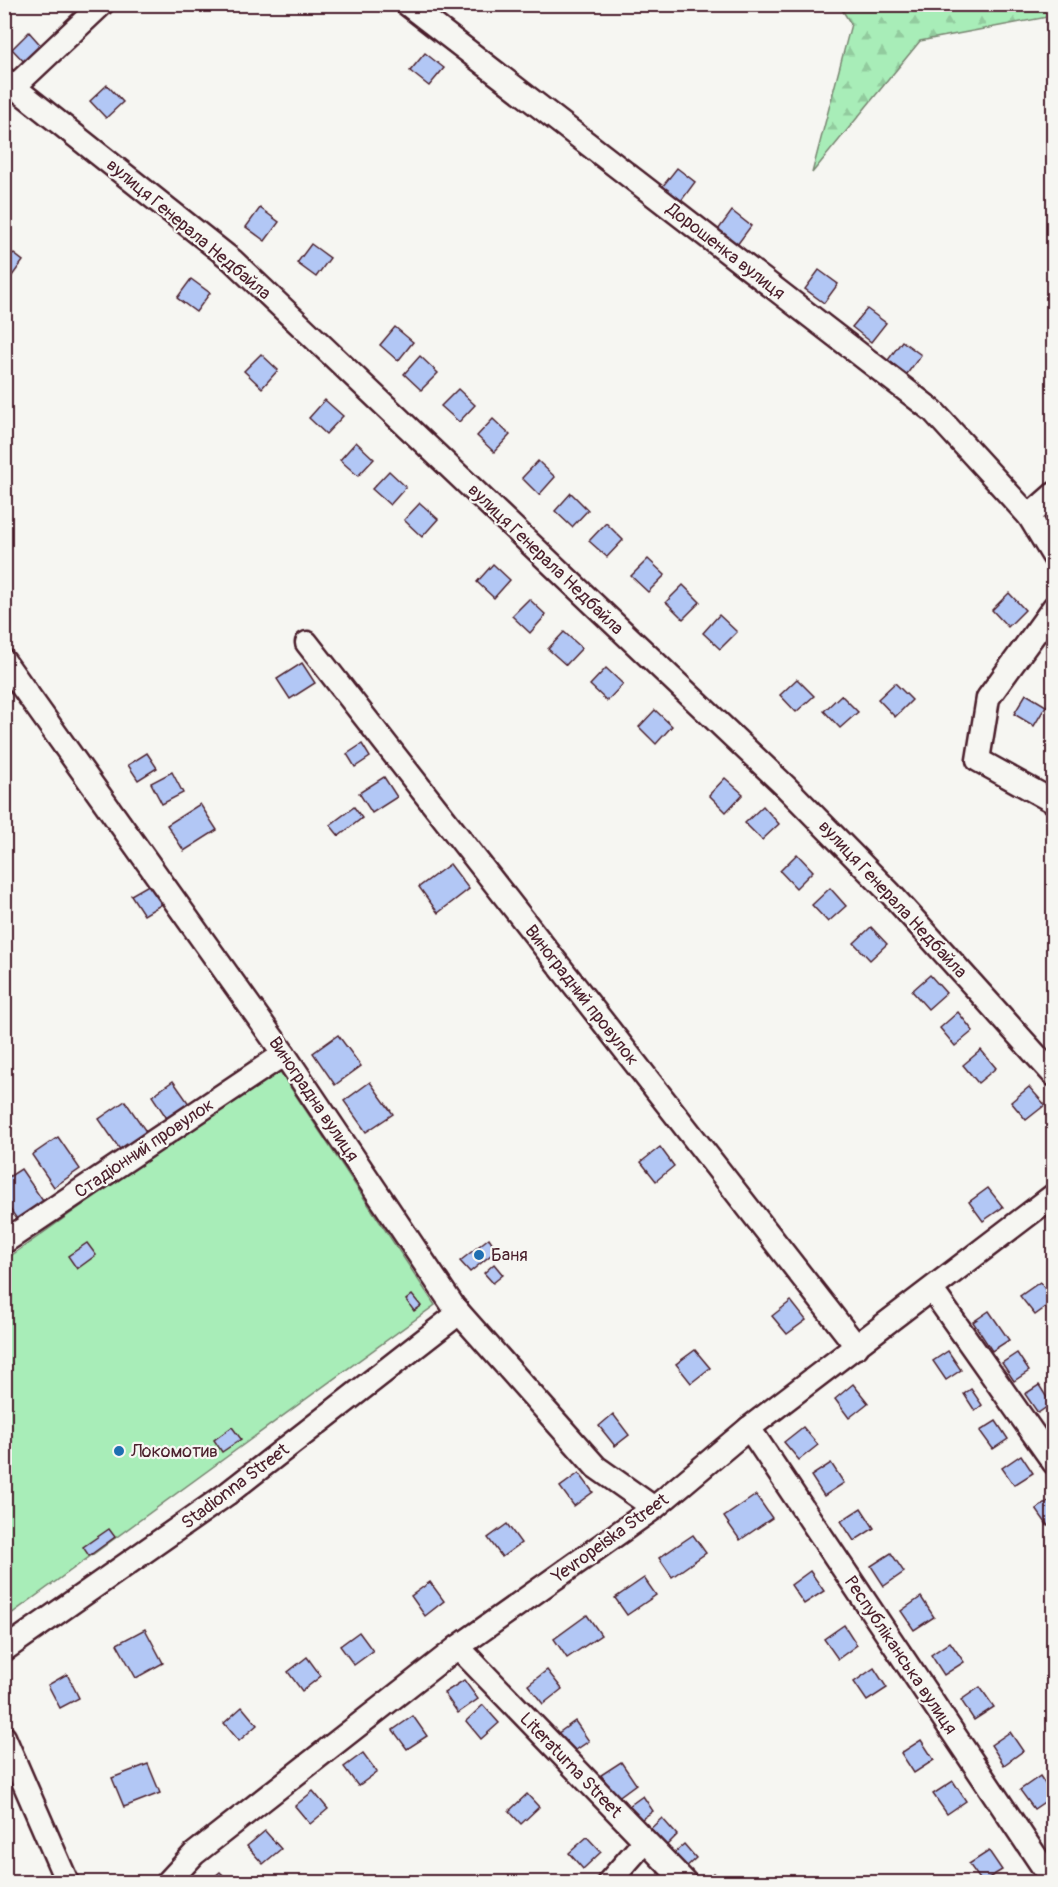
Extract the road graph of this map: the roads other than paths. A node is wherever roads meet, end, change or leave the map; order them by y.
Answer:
1 (102, 4) edge
2 (407, 4) edge
3 (9, 83) edge
4 (1053, 494) edge
5 (1029, 516) junction
6 (1053, 557) edge
7 (1053, 607) edge
8 (307, 643) dead end
9 (4, 661) edge
10 (1053, 802) edge
11 (284, 1054) junction
12 (1053, 1075) edge
13 (1053, 1195) edge
14 (4, 1242) edge
15 (932, 1290) junction
16 (459, 1313) junction
17 (857, 1347) junction
18 (749, 1428) junction
19 (1053, 1463) edge
20 (654, 1508) junction
21 (458, 1647) junction
22 (4, 1650) edge
23 (4, 1737) edge
24 (645, 1841) junction
25 (68, 1882) edge
26 (168, 1882) edge
27 (609, 1882) edge
28 (685, 1882) edge
29 (1053, 1882) edge

1 - 3 street
2 - 5 street, Дорошенка вулиця
3 - 12 street, вулиця Генерала Недбайла
4 - 5 street
5 - 6 street, Дорошенка вулиця
7 - 10 street
8 - 17 street, Виноградний провулок
9 - 11 street, Виноградна вулиця
11 - 14 street, Стадіонний провулок
11 - 16 street, Виноградна вулиця
13 - 15 street, Yevropeiska Street
15 - 17 street, Yevropeiska Street
15 - 19 street
16 - 20 street, Виноградна вулиця
16 - 22 street, Stadionna Street
17 - 18 street, Yevropeiska Street
18 - 20 street, Yevropeiska Street
18 - 29 street, Республіканська вулиця
20 - 21 street, Yevropeiska Street
21 - 24 street, Literaturna Street
21 - 26 street, Yevropeiska Street
23 - 25 street
24 - 27 street
24 - 28 street, Literaturna Street

